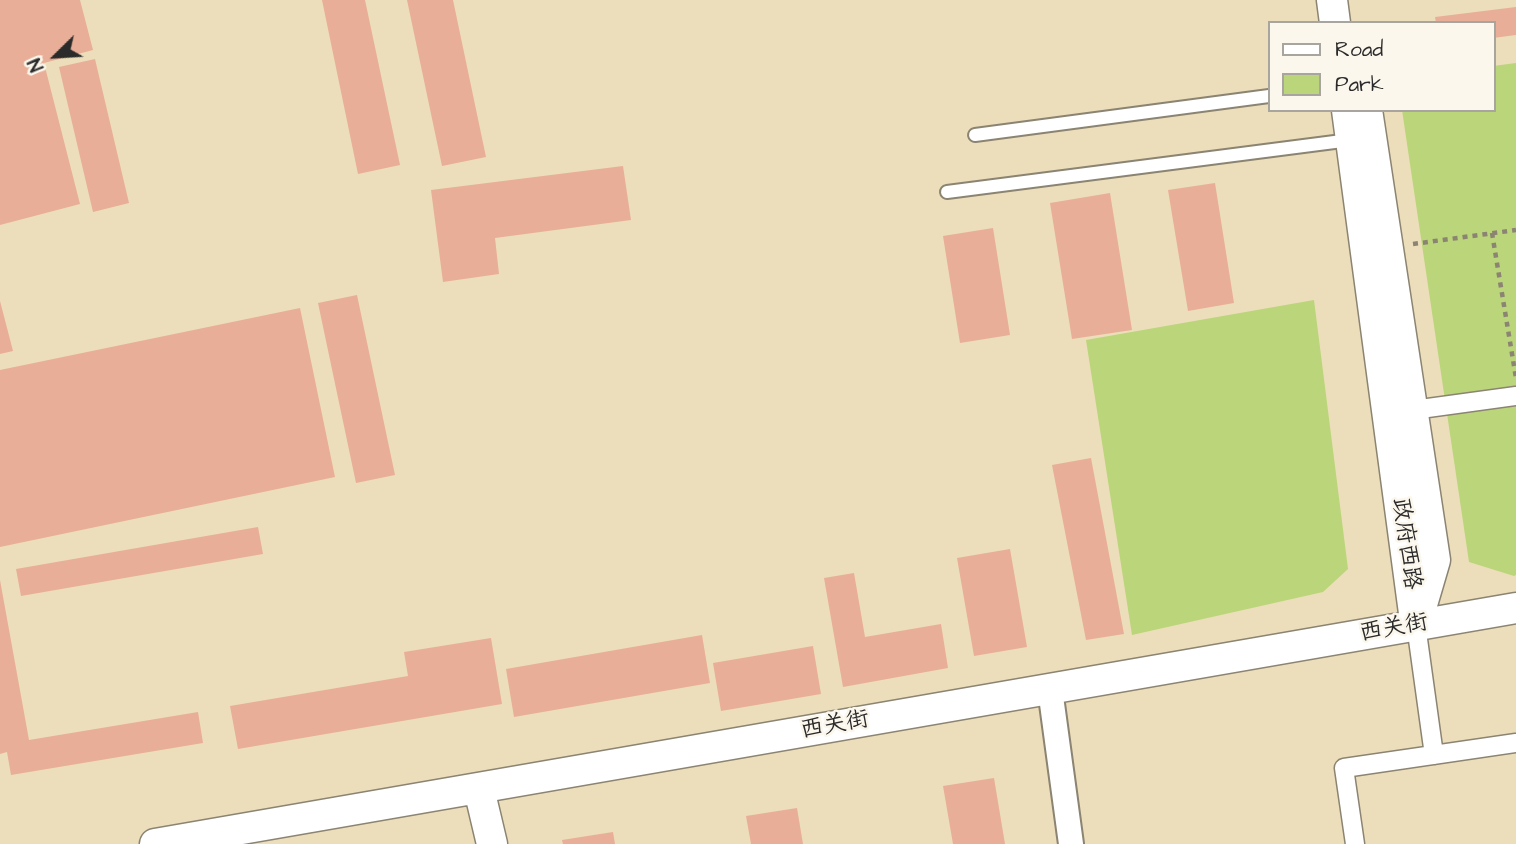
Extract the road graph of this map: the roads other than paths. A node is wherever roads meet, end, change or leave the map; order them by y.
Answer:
1 (1332, 0) edge
2 (1352, 0) edge
3 (1335, 21) edge
4 (1355, 21) edge
5 (1268, 96) edge
6 (1347, 112) edge
7 (1367, 112) edge
8 (975, 135) dead end
9 (1350, 140) junction
10 (947, 192) dead end
11 (1516, 396) edge
12 (1413, 410) junction
13 (1516, 608) edge
14 (1416, 625) junction
15 (1051, 689) junction
16 (1516, 743) edge
17 (1434, 755) junction
18 (479, 789) junction
19 (155, 844) edge
20 (492, 844) edge
21 (1071, 844) edge
22 (1355, 844) edge

1 - 3 street
2 - 4 street
5 - 8 lane
6 - 9 street, 政府西路
7 - 12 street, 政府西路
9 - 10 lane
9 - 14 street, 政府西路
11 - 12 street
12 - 14 street, 政府西路
13 - 14 street, 西关街
14 - 15 street, 西关街
14 - 17 street
15 - 18 street, 西关街
15 - 21 street
16 - 17 street
17 - 22 street
18 - 19 street, 西关街
18 - 20 street

